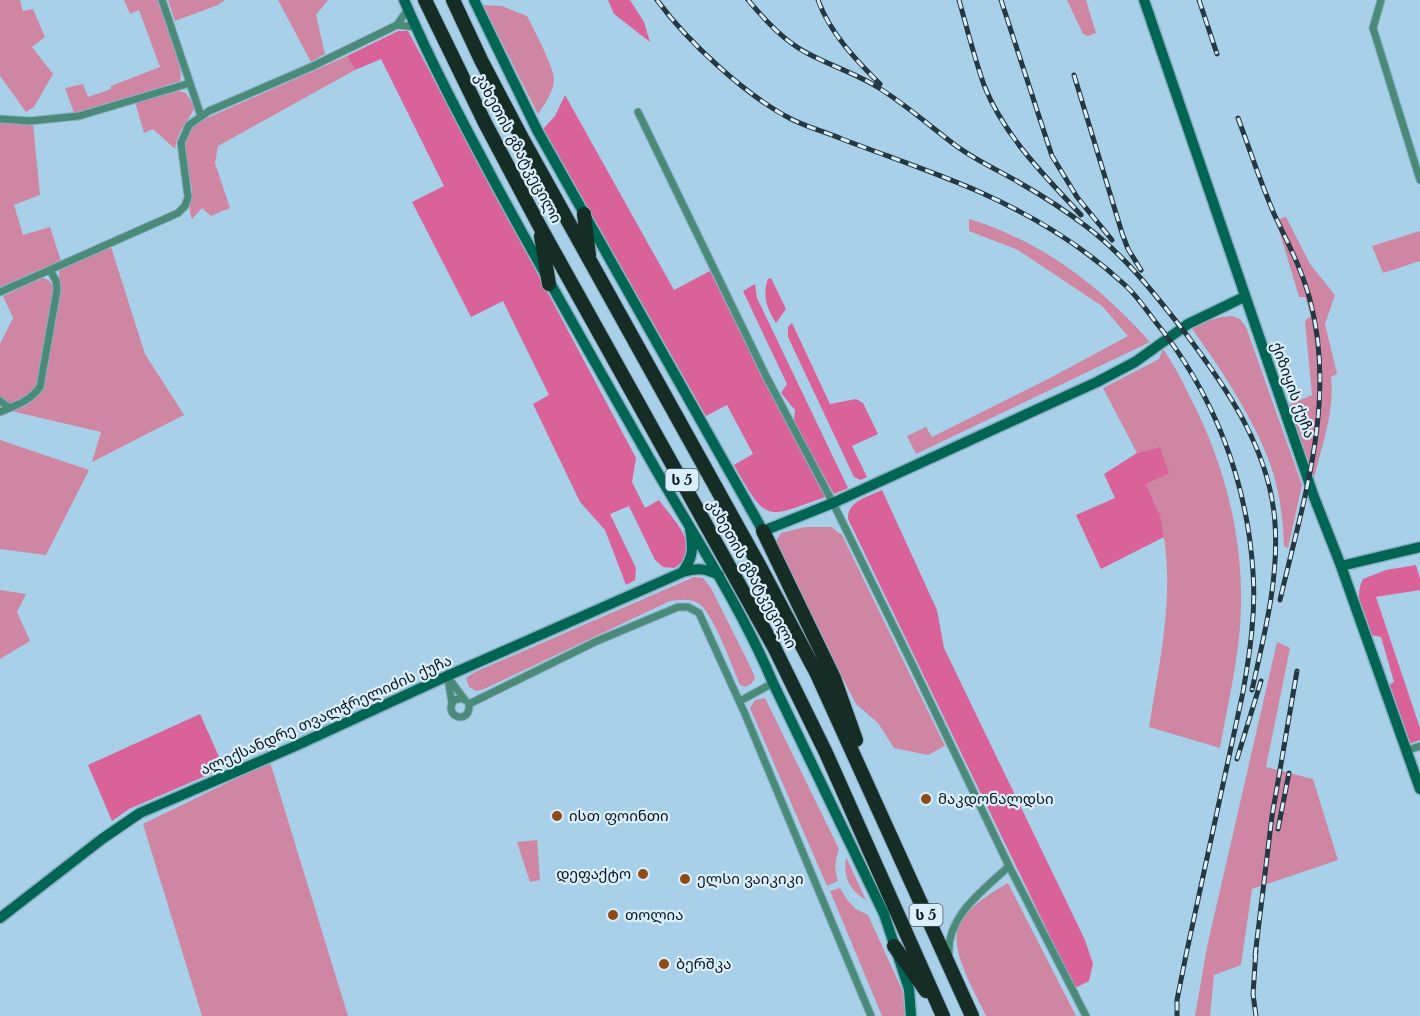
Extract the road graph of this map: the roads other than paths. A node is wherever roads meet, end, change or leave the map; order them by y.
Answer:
1 (162, 0) edge
2 (425, 0) edge
3 (453, 0) edge
4 (474, 0) edge
5 (1144, 0) edge
6 (1381, 0) edge
7 (406, 4) edge
8 (397, 25) junction
9 (416, 27) junction
10 (190, 83) junction
11 (638, 112) dead end
12 (201, 116) junction
13 (0, 119) edge
14 (1420, 180) edge
15 (584, 214) junction
16 (539, 225) junction
17 (591, 263) junction
18 (50, 270) junction
19 (549, 284) junction
20 (0, 292) edge
21 (1244, 297) junction
22 (0, 401) edge
23 (10, 408) junction
24 (0, 412) edge
25 (833, 503) junction
26 (689, 523) junction
27 (763, 531) junction
28 (1420, 547) edge
29 (1341, 566) junction
30 (683, 572) junction
31 (719, 575) junction
32 (447, 676) junction
33 (773, 683) junction
34 (463, 698) junction
35 (740, 701) junction
36 (452, 703) junction
37 (469, 704) junction
38 (1420, 746) edge
39 (1406, 751) junction
40 (1420, 789) edge
41 (881, 813) junction
42 (1009, 866) junction
43 (0, 918) edge
44 (894, 946) junction
45 (950, 967) junction
46 (943, 1015) edge
47 (871, 1016) edge
48 (911, 1016) edge
49 (972, 1016) edge
50 (1086, 1016) edge

1 - 10 street
2 - 16 highway, კახეთის გზატკეცილი / ს 5
3 - 17 highway, კახეთის გზატკეცილი / ს 5
4 - 15 street, კახეთის გზატკეცილი
5 - 21 street, ქიზიყის ქუჩა
6 - 14 street
7 - 8 street
7 - 9 street
8 - 9 street
8 - 12 street
9 - 19 street
10 - 12 street
10 - 13 street
11 - 25 street
12 - 18 street
15 - 17 highway
15 - 27 street, კახეთის გზატკეცილი
16 - 19 highway
16 - 46 highway, კახეთის გზატკეცილი / ს 5
17 - 41 highway, კახეთის გზატკეცილი / ს 5
18 - 20 street
18 - 23 street
19 - 26 street
21 - 25 street
21 - 29 street, ქიზიყის ქუჩა
22 - 23 street
23 - 24 street
25 - 27 street
25 - 42 street
26 - 30 street
26 - 31 street
27 - 41 highway
28 - 29 street
29 - 39 street, ქიზიყის ქუჩა
30 - 31 street
30 - 32 street, ალექსანდრე თვალჭრელიძის ქუჩა
31 - 33 street
32 - 34 street
32 - 36 street
32 - 43 street, ალექსანდრე თვალჭრელიძის ქუჩა
33 - 35 street
33 - 44 street
34 - 36 street
34 - 37 street
35 - 37 street
35 - 47 street
36 - 37 street
38 - 39 street
39 - 40 street, ქიზიყის ქუჩა
41 - 45 highway, კახეთის გზატკეცილი / ს 5
42 - 45 street
42 - 50 street
44 - 46 highway
44 - 48 street
45 - 49 highway, კახეთის გზატკეცილი / ს 5

